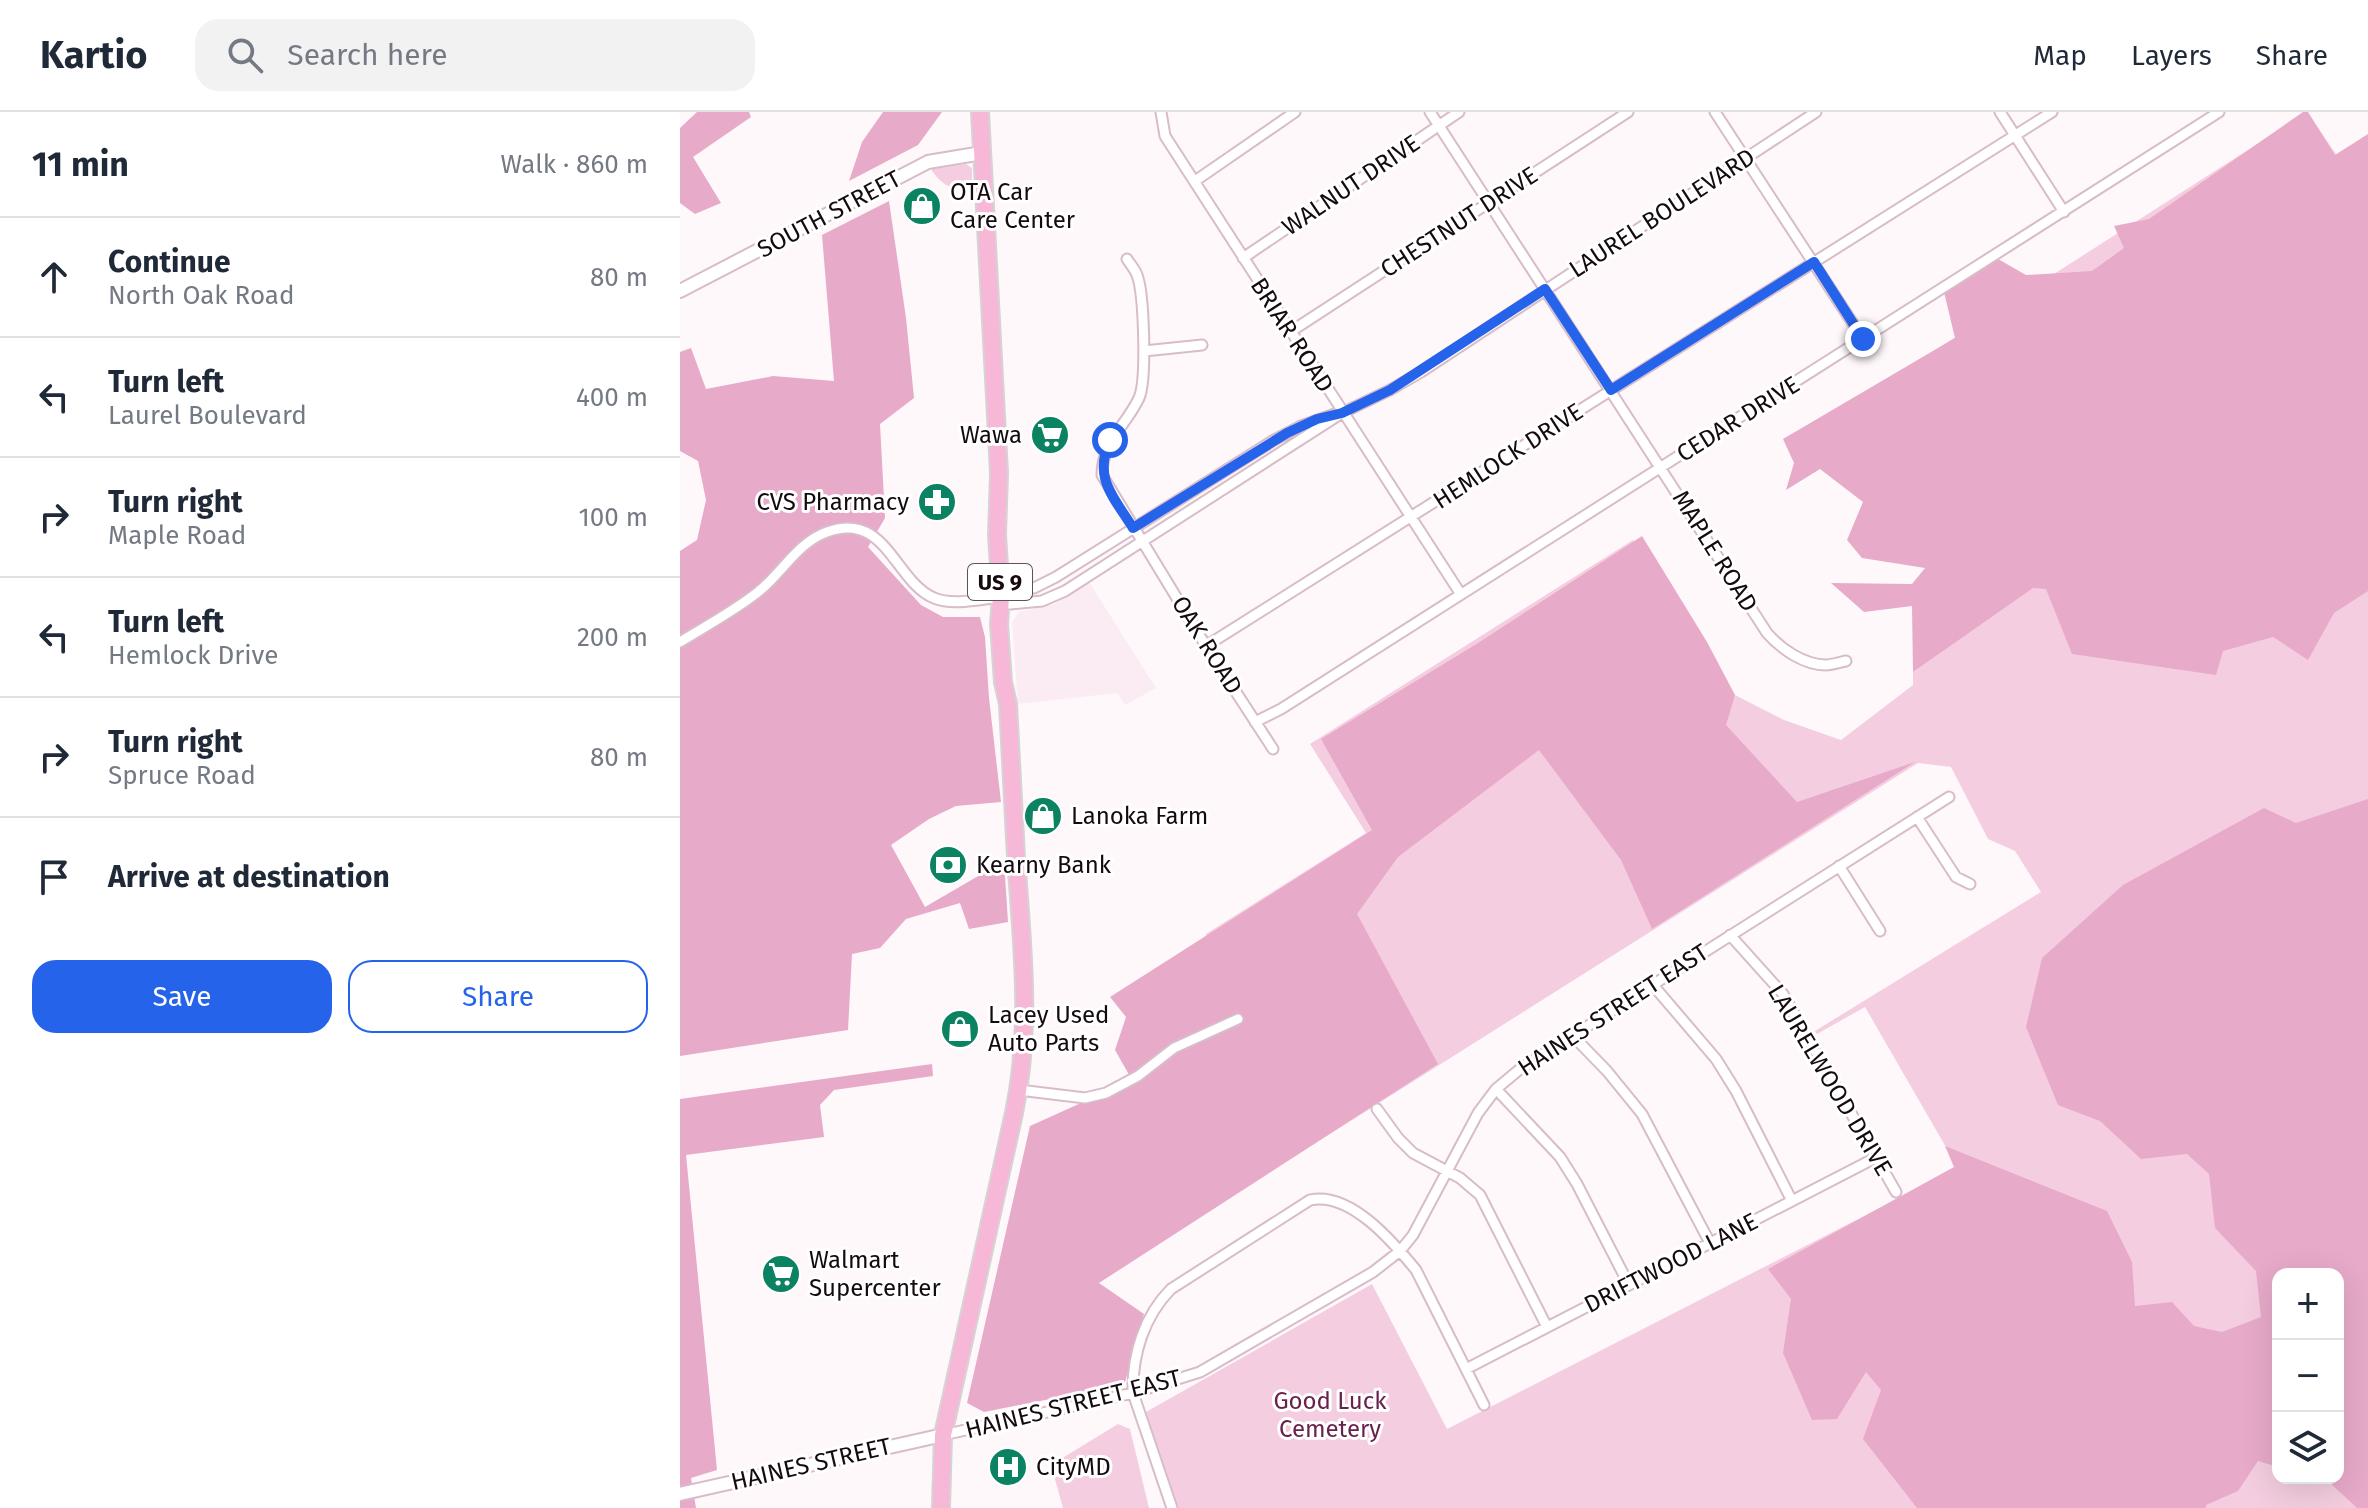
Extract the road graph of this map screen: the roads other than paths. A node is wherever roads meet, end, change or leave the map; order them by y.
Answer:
1 (980, 112) edge
2 (1161, 112) edge
3 (1295, 112) edge
4 (1430, 112) edge
5 (1459, 112) edge
6 (1628, 112) edge
7 (1715, 112) edge
8 (1816, 112) edge
9 (2000, 112) edge
10 (2052, 112) edge
11 (2219, 112) edge
12 (1439, 125) junction
13 (2015, 136) junction
14 (982, 153) junction
15 (1745, 159) junction
16 (1195, 181) junction
17 (1489, 202) junction
18 (2064, 212) junction
19 (1243, 258) junction
20 (1127, 259) dead end
21 (1814, 262) junction
22 (1545, 289) junction
23 (680, 291) edge
24 (1290, 332) junction
25 (1863, 339) junction
26 (1202, 345) dead end
27 (1144, 351) junction
28 (1611, 390) junction
29 (1342, 413) junction
30 (1662, 467) junction
31 (1411, 518) junction
32 (1133, 528) junction
33 (1141, 541) junction
34 (1086, 557) junction
35 (1094, 570) junction
36 (1460, 593) junction
37 (1001, 597) junction
38 (680, 642) edge
39 (1206, 646) junction
40 (1846, 661) dead end
41 (1255, 722) junction
42 (1273, 749) dead end
43 (1949, 797) dead end
44 (1917, 817) junction
45 (1839, 866) junction
46 (1970, 884) dead end
47 (1880, 931) dead end
48 (1730, 935) junction
49 (1652, 984) junction
50 (1238, 1019) dead end
51 (1572, 1035) junction
52 (1496, 1089) junction
53 (1019, 1090) junction
54 (1377, 1109) dead end
55 (1877, 1157) junction
56 (1447, 1172) junction
57 (1896, 1192) dead end
58 (1792, 1201) junction
59 (1710, 1243) junction
60 (1400, 1251) junction
61 (1629, 1285) junction
62 (1547, 1327) junction
63 (1466, 1369) junction
64 (1133, 1393) junction
65 (1484, 1405) dead end
66 (943, 1435) junction
67 (680, 1494) edge
68 (941, 1508) edge
69 (1172, 1508) edge

1 - 14 highway, US 9
2 - 16 street, BRIAR ROAD
3 - 16 street
4 - 12 street, MAPLE ROAD
5 - 12 street, WALNUT DRIVE
6 - 17 street, CHESTNUT DRIVE
7 - 15 street
8 - 15 street, LAUREL BOULEVARD
9 - 13 street
10 - 13 street, HEMLOCK DRIVE
11 - 18 street, CEDAR DRIVE
12 - 17 street, MAPLE ROAD
12 - 19 street, WALNUT DRIVE
13 - 18 street
13 - 21 street, HEMLOCK DRIVE
14 - 23 street, SOUTH STREET
14 - 37 highway, US 9
15 - 21 street
15 - 22 street, LAUREL BOULEVARD
16 - 19 street, BRIAR ROAD
17 - 22 street, MAPLE ROAD
17 - 24 street, CHESTNUT DRIVE
18 - 25 street, CEDAR DRIVE
19 - 24 street, BRIAR ROAD
20 - 27 street
21 - 25 street
21 - 28 street, HEMLOCK DRIVE
22 - 28 street, MAPLE ROAD
22 - 29 street, LAUREL BOULEVARD
24 - 29 street, BRIAR ROAD
25 - 30 street, CEDAR DRIVE
26 - 27 street
27 - 32 street, OAK ROAD
28 - 30 street, MAPLE ROAD
28 - 31 street, HEMLOCK DRIVE
29 - 31 street, BRIAR ROAD
29 - 32 street, LAUREL BOULEVARD
29 - 33 street, LAUREL BOULEVARD
30 - 36 street, CEDAR DRIVE
30 - 40 street, MAPLE ROAD
31 - 36 street, BRIAR ROAD
31 - 39 street, HEMLOCK DRIVE
32 - 33 street, OAK ROAD
32 - 34 street, LAUREL BOULEVARD
33 - 35 street, LAUREL BOULEVARD
33 - 39 street, OAK ROAD
34 - 35 street
34 - 37 street, LAUREL BOULEVARD
35 - 37 street, LAUREL BOULEVARD
36 - 41 street, CEDAR DRIVE
37 - 38 street, LAUREL BOULEVARD
37 - 53 highway, US 9
39 - 41 street, OAK ROAD
41 - 42 street, OAK ROAD
43 - 44 street, HAINES STREET EAST
44 - 45 street, HAINES STREET EAST
44 - 46 street
45 - 47 street
45 - 48 street, HAINES STREET EAST
48 - 49 street, HAINES STREET EAST
48 - 55 street, LAURELWOOD DRIVE
49 - 51 street, HAINES STREET EAST
49 - 58 street
50 - 53 street
51 - 52 street, HAINES STREET EAST
51 - 59 street
52 - 56 street, HAINES STREET EAST
52 - 61 street
53 - 66 highway, US 9
54 - 56 street
55 - 57 street, LAURELWOOD DRIVE
55 - 58 street, DRIFTWOOD LANE
56 - 60 street, HAINES STREET EAST
56 - 62 street
58 - 59 street, DRIFTWOOD LANE
59 - 61 street, DRIFTWOOD LANE
60 - 63 street
60 - 64 street, HAINES STREET EAST
60 - 64 street
61 - 62 street, DRIFTWOOD LANE
62 - 63 street, DRIFTWOOD LANE
63 - 65 street
64 - 66 street, HAINES STREET EAST
64 - 69 street
66 - 67 street, HAINES STREET
66 - 68 highway, US 9

